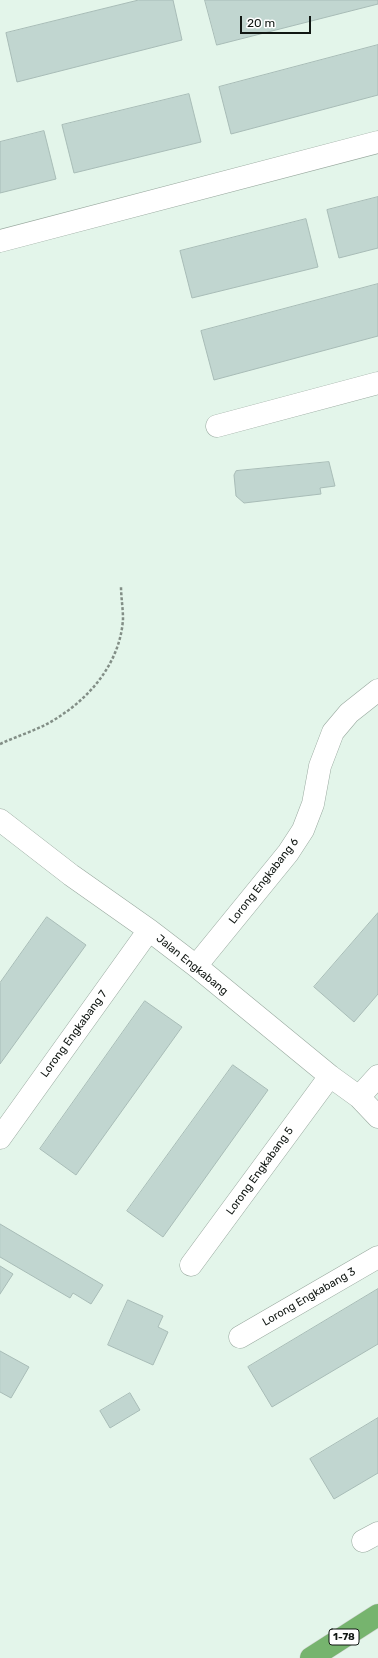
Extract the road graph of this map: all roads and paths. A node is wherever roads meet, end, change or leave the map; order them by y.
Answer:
1 (378, 142) edge
2 (0, 241) edge
3 (378, 383) edge
4 (217, 426) dead end
5 (121, 586) dead end
6 (378, 690) edge
7 (0, 744) edge
8 (0, 820) edge
9 (149, 930) junction
10 (196, 966) junction
11 (330, 1076) junction
12 (378, 1076) edge
13 (359, 1097) junction
14 (378, 1117) edge
15 (0, 1138) edge
16 (378, 1257) edge
17 (191, 1265) dead end
18 (240, 1337) dead end
19 (378, 1616) edge
20 (311, 1658) edge

1 - 2 street
3 - 4 street
5 - 7 path
6 - 10 street, Lorong Engkabang 6
8 - 9 street, Jalan Engkabang
9 - 10 street, Jalan Engkabang
9 - 15 street, Lorong Engkabang 7
10 - 11 street, Jalan Engkabang
11 - 13 street, Jalan Engkabang
11 - 17 street, Lorong Engkabang 5
12 - 13 street
13 - 14 street, Jalan Engkabang
16 - 18 street, Lorong Engkabang 3
19 - 20 highway, 1-78

